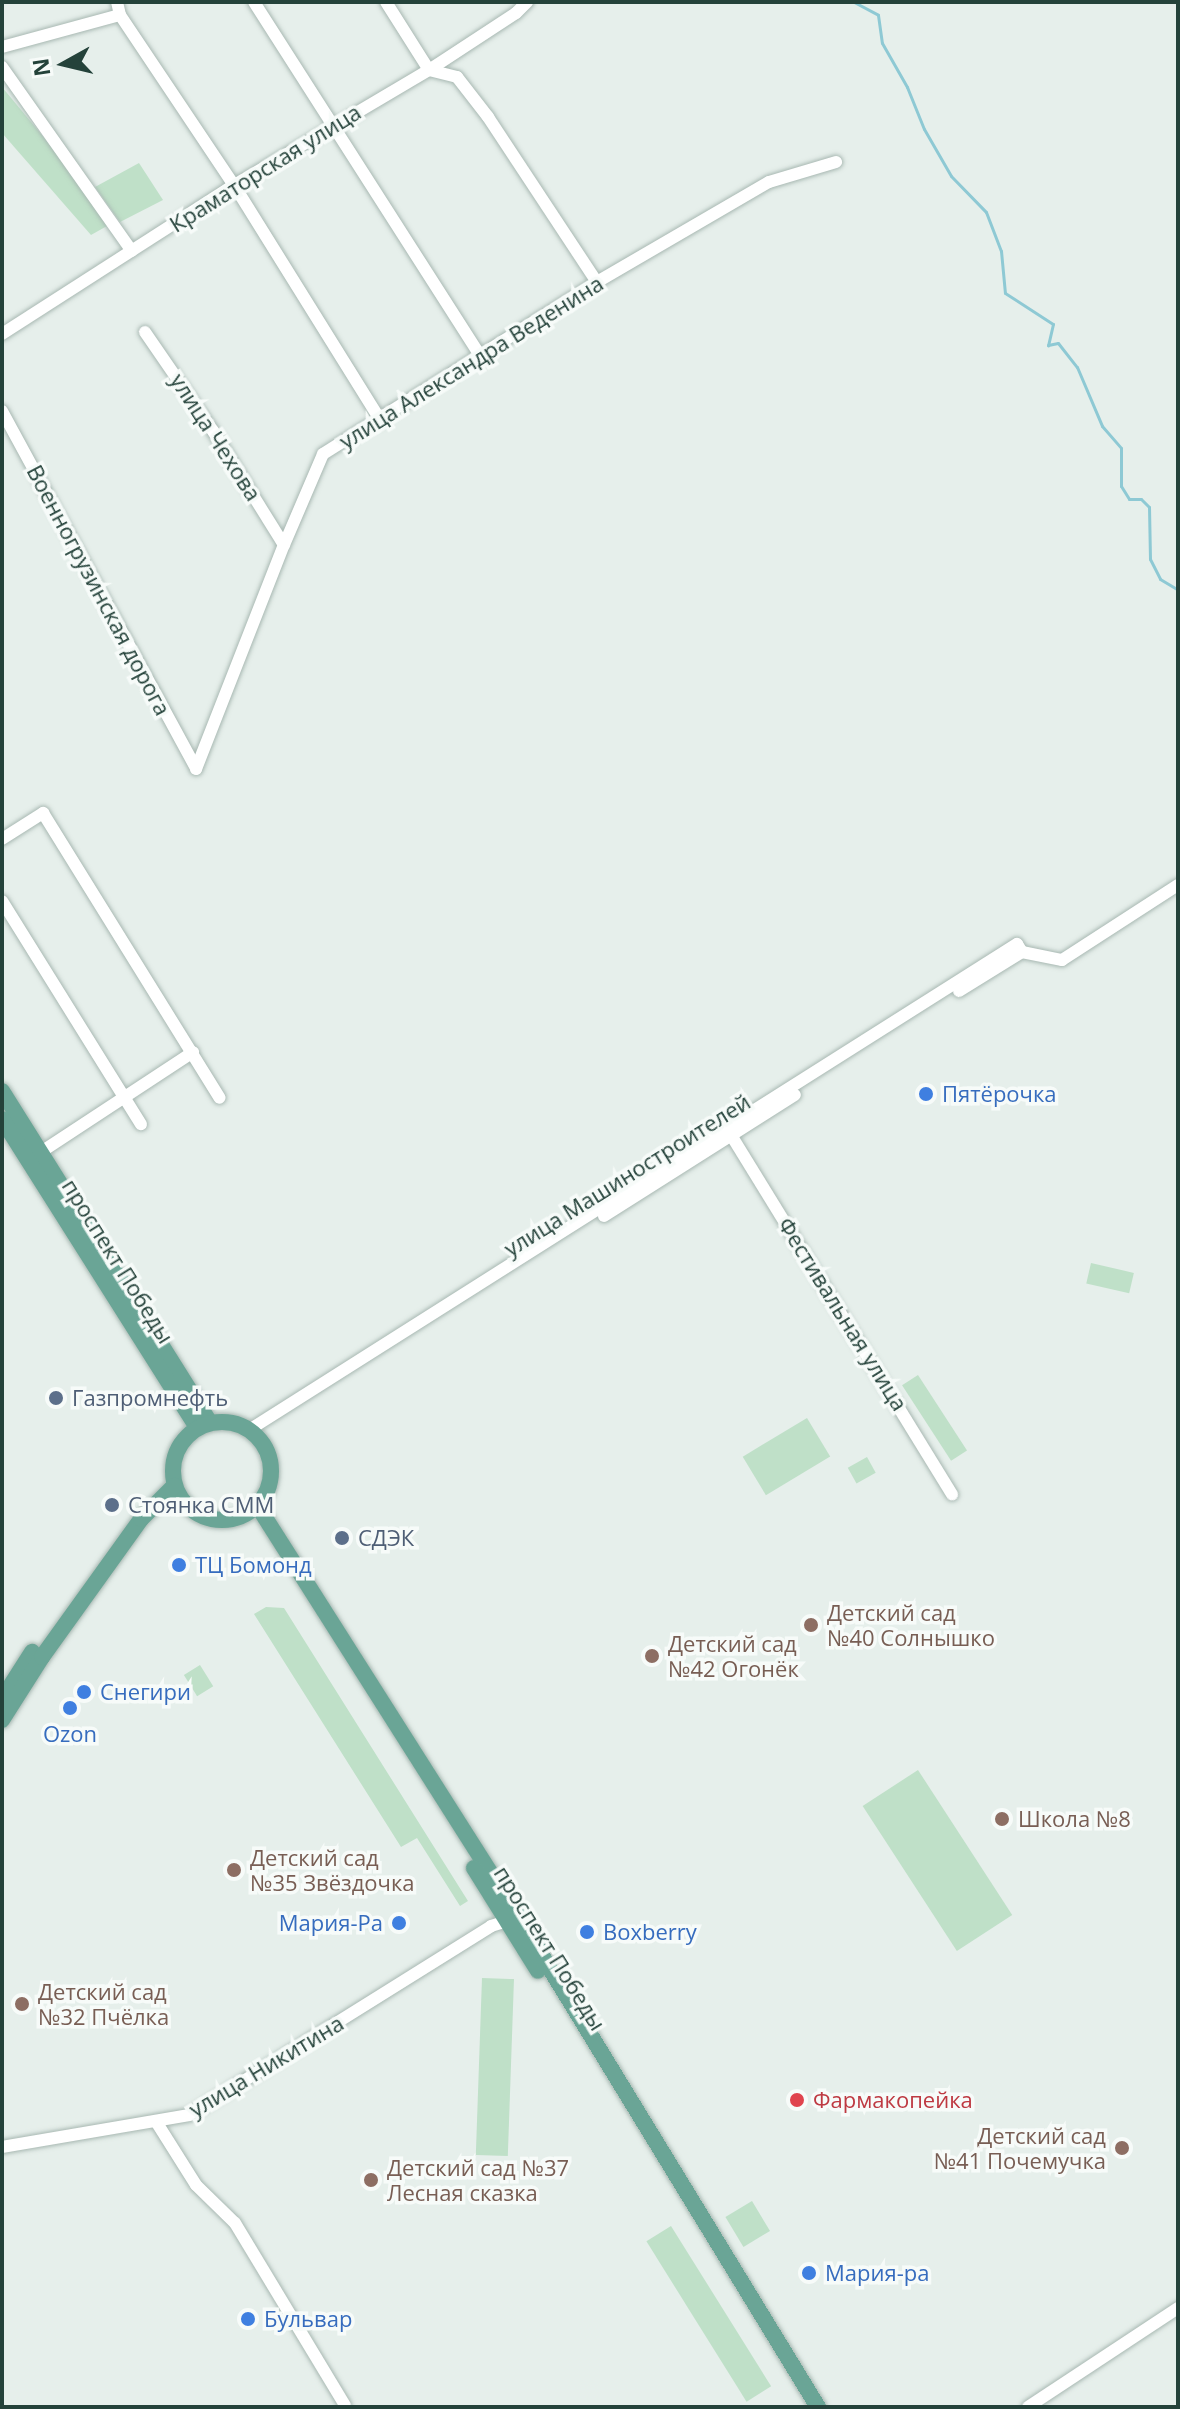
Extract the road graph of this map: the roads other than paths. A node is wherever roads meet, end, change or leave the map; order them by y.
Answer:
1 (254, 2) edge
2 (386, 2) edge
3 (527, 2) edge
4 (119, 9) edge
5 (2, 47) edge
6 (2, 67) edge
7 (429, 70) junction
8 (332, 124) junction
9 (836, 162) dead end
10 (234, 185) junction
11 (132, 251) junction
12 (597, 282) junction
13 (145, 332) dead end
14 (2, 334) edge
15 (480, 355) junction
16 (2, 411) edge
17 (381, 421) junction
18 (284, 545) junction
19 (196, 769) joint
20 (2, 839) edge
21 (1178, 885) edge
22 (2, 901) edge
23 (1022, 952) junction
24 (193, 1052) junction
25 (2, 1091) edge
26 (124, 1097) junction
27 (220, 1098) dead end
28 (2, 1119) edge
29 (141, 1124) dead end
30 (731, 1135) junction
31 (41, 1152) junction
32 (203, 1425) junction
33 (252, 1433) junction
34 (173, 1478) junction
35 (952, 1494) dead end
36 (255, 1507) junction
37 (2, 1699) edge
38 (2, 1720) edge
39 (507, 1921) junction
40 (157, 2123) junction
41 (2, 2147) edge
42 (1178, 2308) edge
43 (345, 2405) dead end
44 (815, 2407) edge
45 (1028, 2407) edge

1 - 8 street
2 - 7 street
3 - 7 street, Краматорская улица
4 - 5 street
4 - 10 street
6 - 11 street
7 - 8 street, Краматорская улица
7 - 12 street
8 - 10 street, Краматорская улица
8 - 15 street
9 - 12 street, улица Александра Веденина
10 - 11 street, Краматорская улица
10 - 17 street
11 - 14 street, Краматорская улица
12 - 15 street, улица Александра Веденина
13 - 18 street, улица Чехова
15 - 17 street, улица Александра Веденина
16 - 19 street, Военногрузинская дорога
17 - 18 street, улица Александра Веденина
18 - 19 street, улица Александра Веденина
20 - 24 street
21 - 23 street
22 - 26 street
23 - 30 street, улица Машиностроителей
23 - 33 street
24 - 26 street
24 - 27 street
25 - 31 main road
26 - 29 street
26 - 31 street
28 - 32 main road, проспект Победы
30 - 33 street, улица Машиностроителей
30 - 35 street, Фестивальная улица
31 - 32 main road
32 - 33 main road
32 - 34 main road
33 - 36 main road
34 - 36 main road
34 - 37 main road
34 - 38 main road
36 - 39 main road, проспект Победы
36 - 44 main road
39 - 40 street, улица Никитина
39 - 44 main road, проспект Победы
40 - 41 street, улица Никитина
40 - 43 street
42 - 45 street

